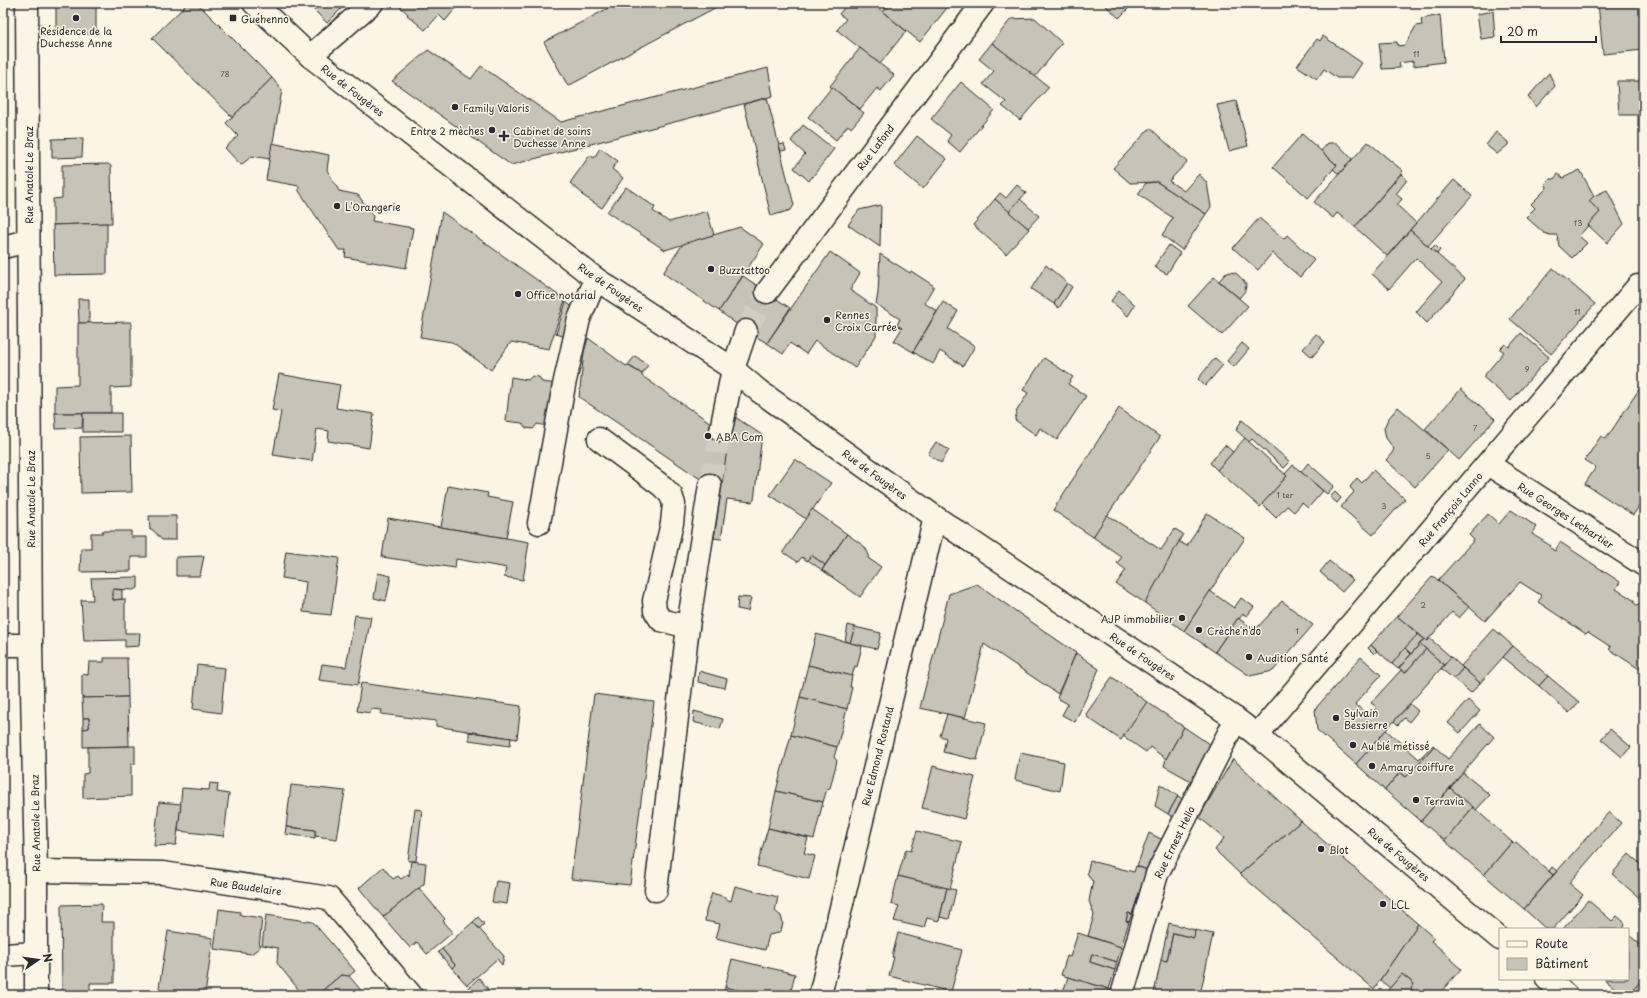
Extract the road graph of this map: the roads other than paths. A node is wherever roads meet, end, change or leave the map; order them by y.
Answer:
1 (27, 3) edge
2 (254, 3) edge
3 (372, 3) edge
4 (983, 3) edge
5 (310, 56) junction
6 (28, 241) junction
7 (3, 247) edge
8 (596, 279) junction
9 (1644, 286) edge
10 (767, 292) tunnel mouth
11 (746, 331) tunnel mouth
12 (733, 369) junction
13 (721, 430) tunnel mouth
14 (599, 439) dead end
15 (1488, 464) junction
16 (710, 485) tunnel mouth
17 (935, 517) junction
18 (539, 523) dead end
19 (1644, 565) edge
20 (688, 627) junction
21 (31, 644) junction
22 (3, 645) edge
23 (1236, 719) junction
24 (1258, 735) junction
25 (36, 871) junction
26 (656, 890) dead end
27 (1499, 938) edge
28 (36, 953) junction
29 (3, 955) edge
30 (1548, 980) edge
31 (36, 995) edge
32 (411, 995) edge
33 (820, 995) edge
34 (1122, 995) edge
35 (1566, 995) edge

1 - 6 street, Rue Anatole Le Braz
2 - 5 street, Rue de Fougères
3 - 5 street
4 - 10 street, Rue Lafond
5 - 8 street, Rue de Fougères
6 - 7 street
6 - 21 street, Rue Anatole Le Braz
8 - 12 street, Rue de Fougères
8 - 18 street
9 - 15 street, Rue François Lanno
11 - 12 street
12 - 13 street
12 - 17 street, Rue de Fougères
14 - 20 street
15 - 19 street, Rue Georges Lechartier
15 - 24 street, Rue François Lanno
16 - 20 street
17 - 23 street, Rue de Fougères
17 - 33 street, Rue Edmond Rostand
20 - 26 street
21 - 22 street
21 - 25 street, Rue Anatole Le Braz
23 - 24 street, Rue de Fougères
23 - 34 street, Rue Ernest Hello
24 - 27 street, Rue de Fougères
25 - 28 street, Rue Anatole Le Braz
25 - 32 street, Rue Baudelaire
28 - 29 street
28 - 31 street, Rue Anatole Le Braz
30 - 35 street

